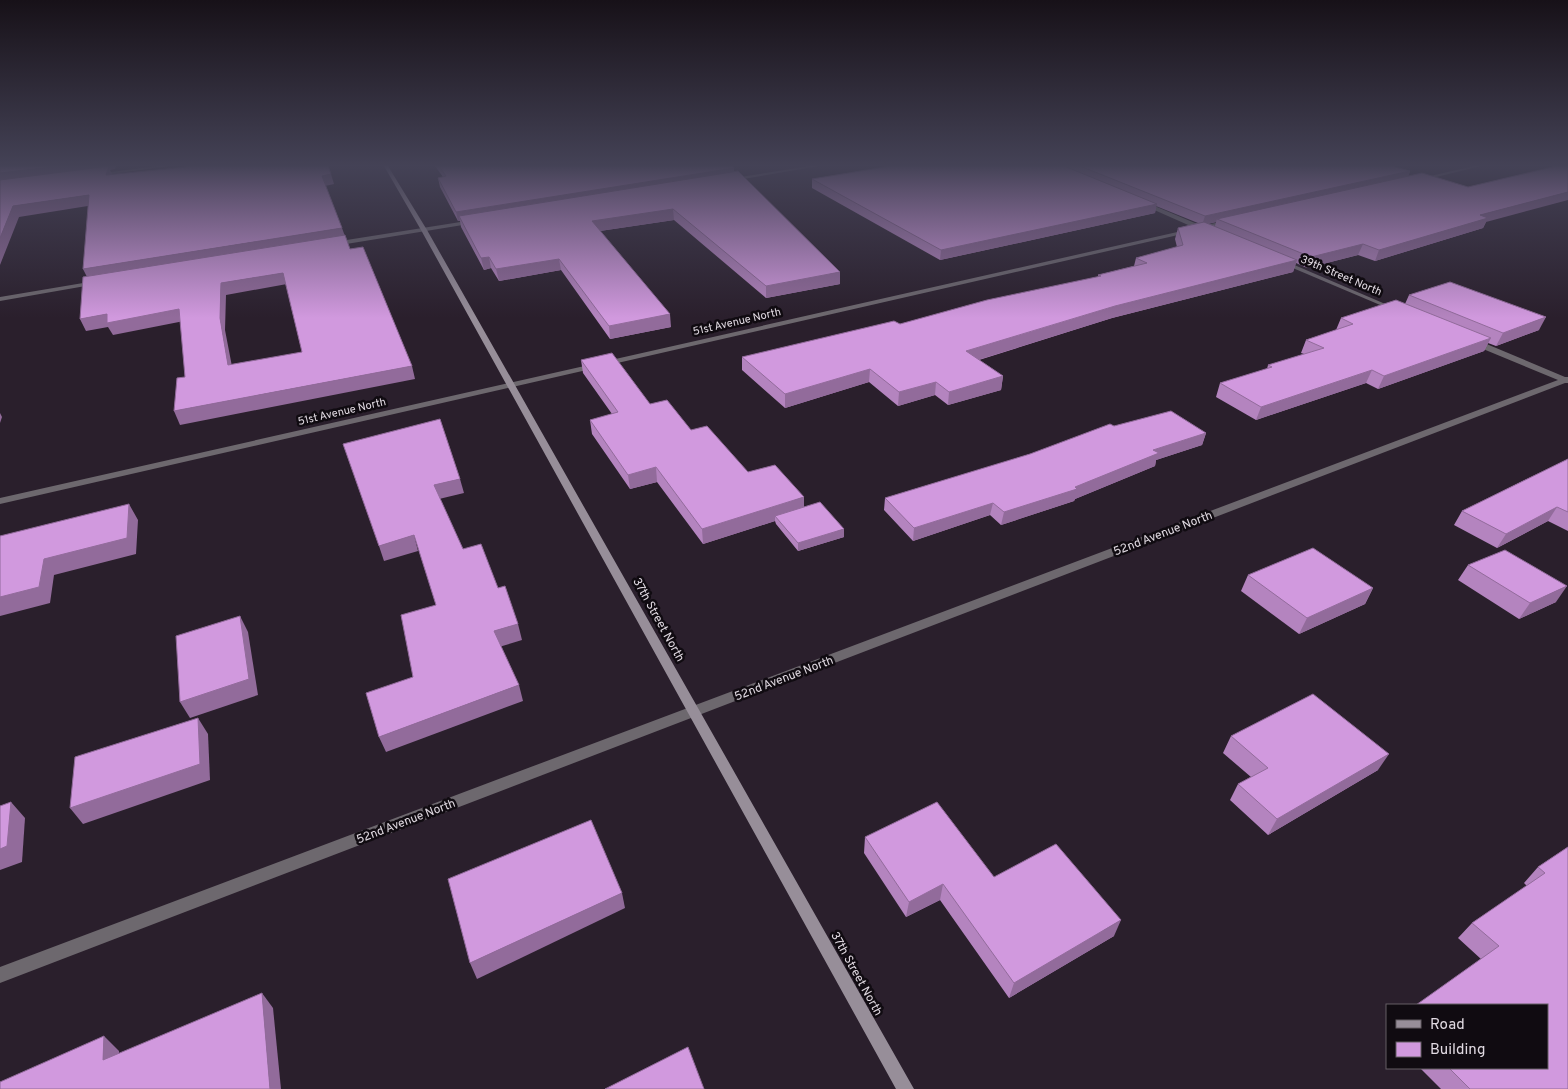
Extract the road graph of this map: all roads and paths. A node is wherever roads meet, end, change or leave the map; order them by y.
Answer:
1 (416, 217) edge
2 (1175, 217) edge
3 (483, 220) edge
4 (1240, 220) edge
5 (1202, 228) junction
6 (424, 230) junction
7 (1211, 232) edge
8 (329, 245) edge
9 (1274, 259) edge
10 (98, 283) edge
11 (0, 299) edge
12 (1402, 312) edge
13 (1465, 338) edge
14 (1567, 381) edge
15 (509, 386) junction
16 (0, 501) edge
17 (694, 713) junction
18 (0, 976) edge
19 (905, 1089) edge

1 - 6 street, 37th Street North
2 - 5 street
3 - 6 street
4 - 5 street, 51st Avenue North
5 - 7 street
5 - 15 street, 51st Avenue North
6 - 8 street
6 - 15 street, 37th Street North
9 - 12 street, 39th Street North
10 - 11 street
13 - 14 street
14 - 17 street, 52nd Avenue North
15 - 16 street, 51st Avenue North
15 - 17 street, 37th Street North
17 - 18 street, 52nd Avenue North
17 - 19 street, 37th Street North

